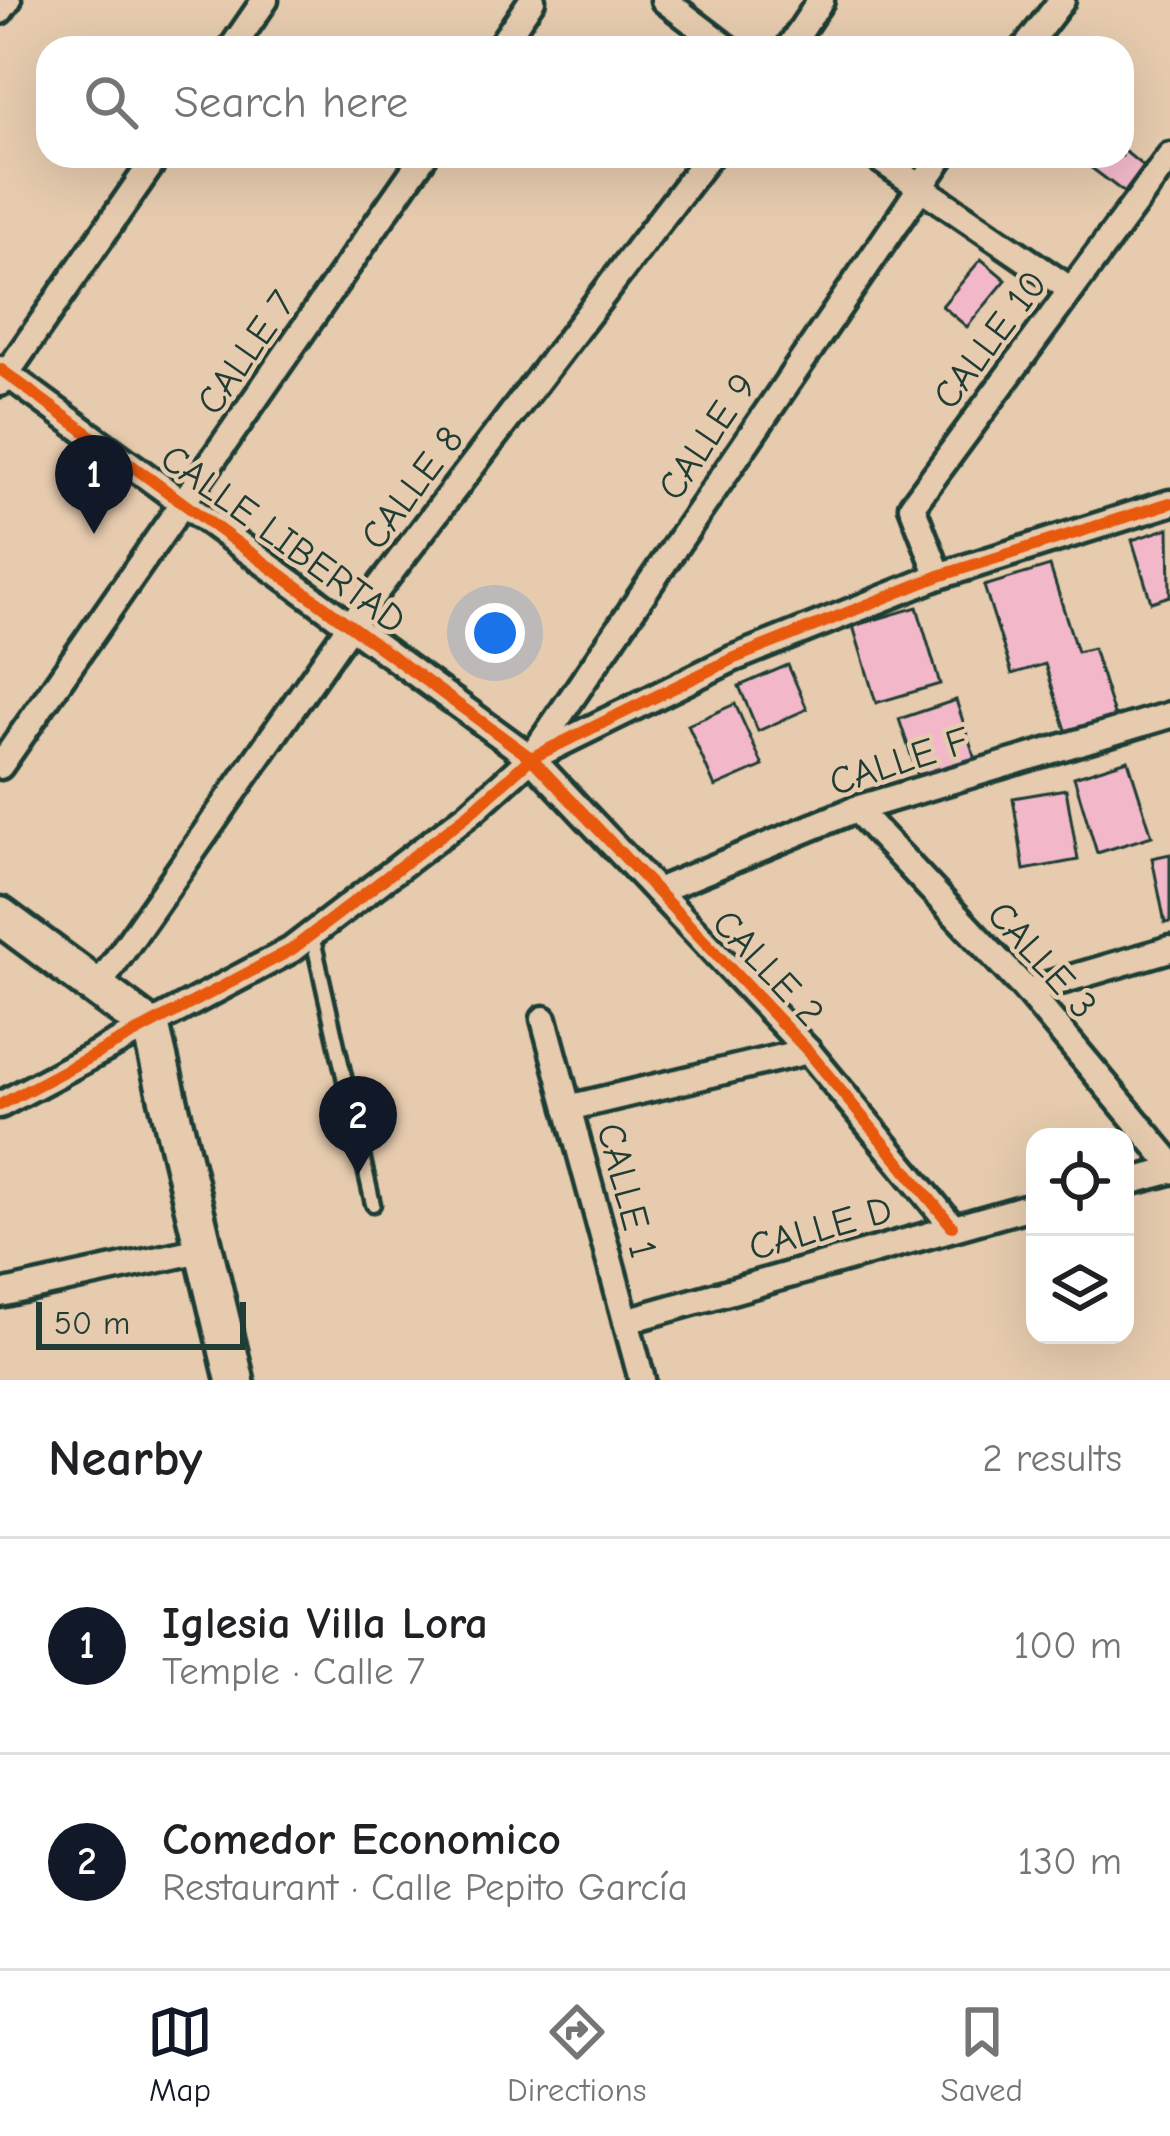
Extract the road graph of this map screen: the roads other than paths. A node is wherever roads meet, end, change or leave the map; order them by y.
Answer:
1 (8, 0) edge
2 (266, 0) edge
3 (532, 0) edge
4 (664, 0) edge
5 (821, 0) edge
6 (1062, 0) edge
7 (0, 11) edge
8 (240, 36) edge
9 (507, 36) edge
10 (711, 36) edge
11 (797, 36) edge
12 (1034, 36) edge
13 (1170, 157) edge
14 (149, 168) edge
15 (416, 168) edge
16 (701, 168) edge
17 (892, 168) edge
18 (933, 168) edge
19 (918, 187) junction
20 (1071, 290) junction
21 (2, 375) edge
22 (185, 502) junction
23 (1170, 502) edge
24 (938, 575) junction
25 (351, 624) junction
26 (1170, 715) edge
27 (531, 758) junction
28 (0, 766) edge
29 (856, 809) junction
30 (657, 891) junction
31 (0, 916) edge
32 (312, 934) junction
33 (1170, 949) edge
34 (98, 988) junction
35 (1027, 991) junction
36 (544, 1019) dead end
37 (152, 1028) junction
38 (808, 1051) junction
39 (0, 1105) edge
40 (568, 1108) junction
41 (1170, 1162) edge
42 (1170, 1171) edge
43 (1134, 1181) edge
44 (373, 1204) dead end
45 (1026, 1207) edge
46 (952, 1226) junction
47 (205, 1250) junction
48 (0, 1294) edge
49 (626, 1321) junction
50 (235, 1380) edge
51 (642, 1380) edge

1 - 7 street
2 - 8 street
3 - 9 street
4 - 10 street
5 - 11 street
6 - 12 street
13 - 20 street, CALLE 10
14 - 21 street
15 - 22 street, CALLE 7
16 - 25 street, CALLE 8
17 - 19 street
18 - 19 street, CALLE 9
19 - 20 street
19 - 27 street, CALLE 9
20 - 24 street, CALLE 10
21 - 22 street, CALLE LIBERTAD
22 - 25 street, CALLE LIBERTAD
22 - 28 street, CALLE 7
23 - 24 street
24 - 27 street
25 - 27 street, CALLE LIBERTAD
25 - 34 street, CALLE 8
26 - 29 street, CALLE F
27 - 30 street, CALLE 2
27 - 32 street
29 - 30 street, CALLE F
29 - 35 street, CALLE 3
30 - 38 street, CALLE 2
31 - 34 street
32 - 37 street
32 - 44 lane
33 - 35 street
34 - 37 street
35 - 41 street, CALLE 3
36 - 40 street, CALLE 1
37 - 39 street
37 - 47 street
38 - 40 street
38 - 46 street, CALLE 2
40 - 49 street, CALLE 1
42 - 43 street
45 - 46 street, CALLE D
46 - 49 street, CALLE D
47 - 48 street
47 - 50 street
49 - 51 street, CALLE 1

